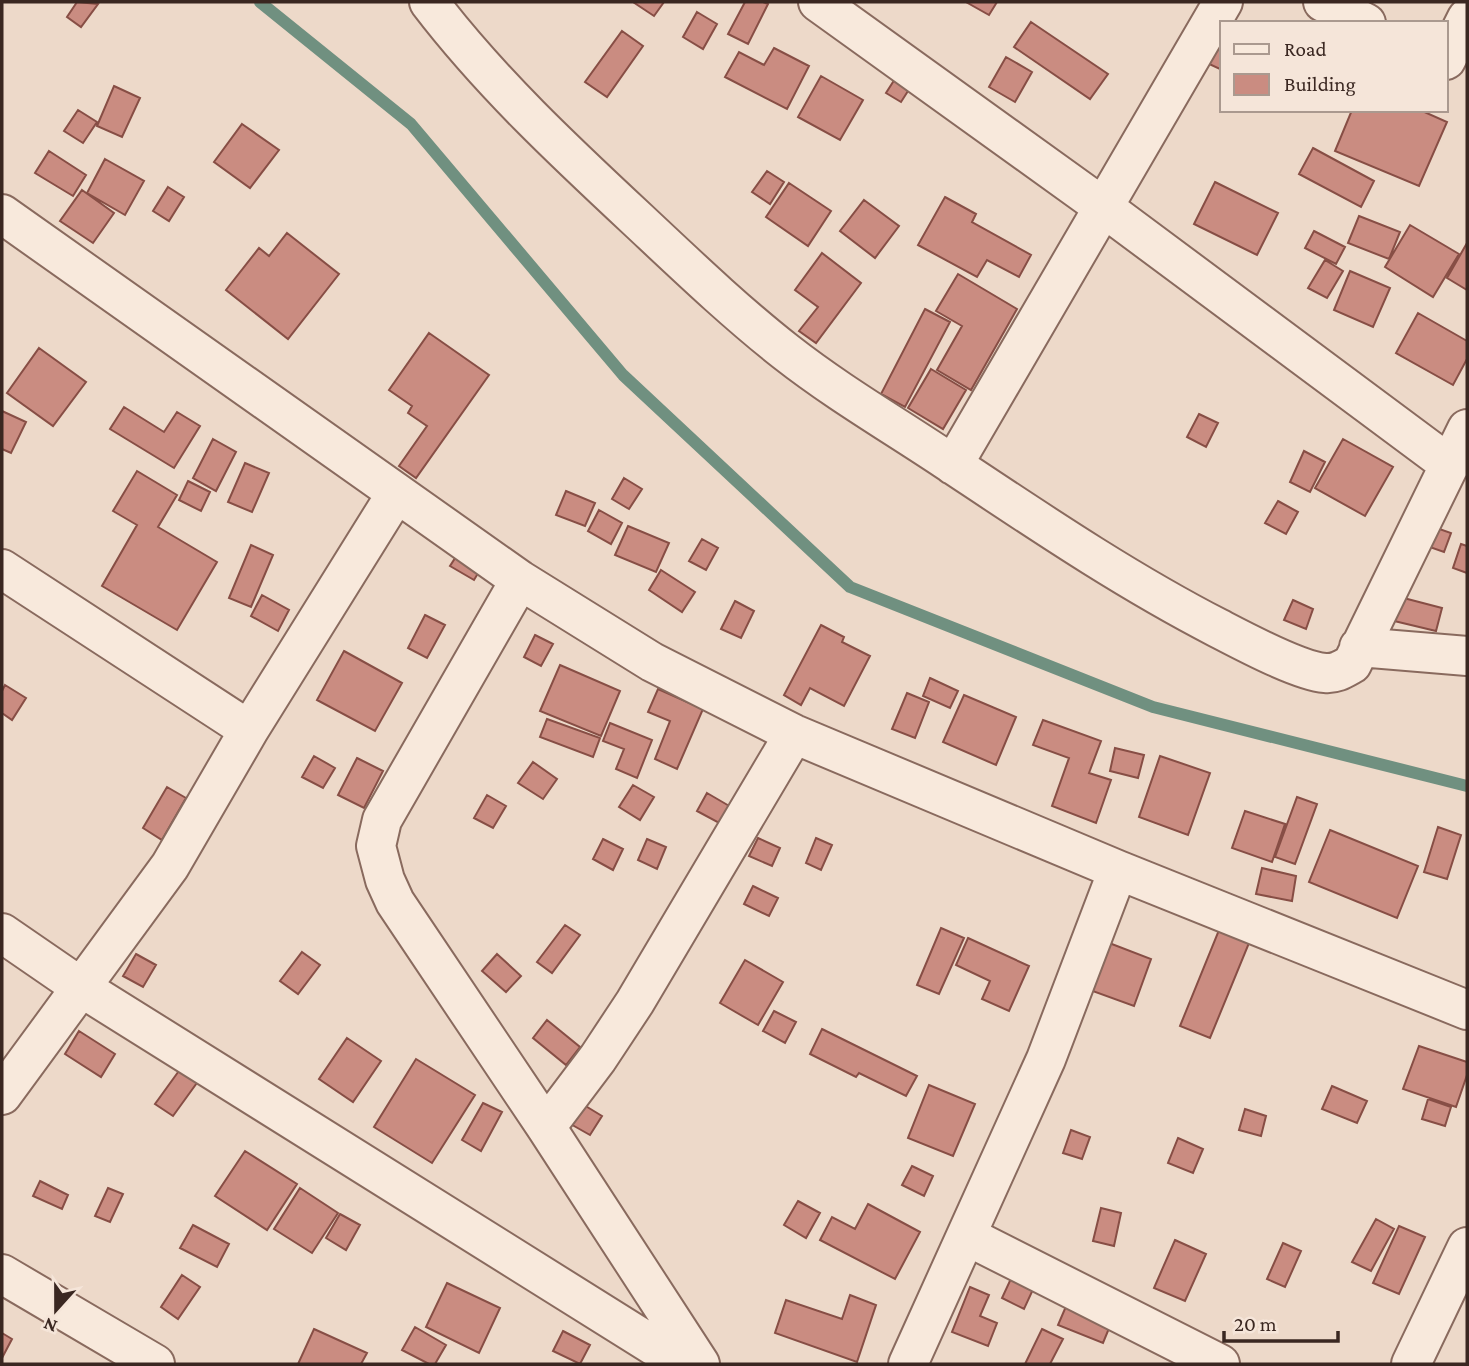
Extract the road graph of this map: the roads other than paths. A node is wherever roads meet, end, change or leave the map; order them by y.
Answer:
1 (429, 2) edge
2 (818, 2) edge
3 (1223, 2) edge
4 (1323, 2) edge
5 (1467, 18) edge
6 (1362, 21) edge
7 (1448, 57) edge
8 (1448, 62) edge
9 (1467, 72) edge
10 (1103, 207) junction
11 (2, 214) edge
12 (1467, 429) edge
13 (1450, 464) junction
14 (953, 465) junction
15 (396, 494) junction
16 (2, 569) edge
17 (520, 580) junction
18 (1359, 648) junction
19 (1467, 656) edge
20 (249, 730) junction
21 (794, 734) junction
22 (1118, 870) junction
23 (2, 933) edge
24 (82, 988) junction
25 (1467, 1010) edge
26 (2, 1095) edge
27 (546, 1127) junction
28 (967, 1236) junction
29 (1467, 1247) edge
30 (2, 1274) edge
31 (155, 1364) edge
32 (683, 1364) edge
33 (700, 1364) edge
34 (908, 1364) edge
35 (1220, 1364) edge
36 (1411, 1364) edge

1 - 14 street
2 - 10 street
3 - 10 street
4 - 6 street
5 - 7 street
8 - 9 street
10 - 13 street
10 - 14 street
11 - 15 street
12 - 13 street
13 - 18 street
14 - 18 street
15 - 17 street
15 - 20 street
16 - 20 street
17 - 21 street
17 - 27 street
18 - 19 street
20 - 24 street
21 - 22 street
21 - 27 street
22 - 25 street
22 - 28 street
23 - 24 street
24 - 26 street
24 - 32 street
27 - 33 street
28 - 34 street
28 - 35 street
29 - 36 street
30 - 31 street

